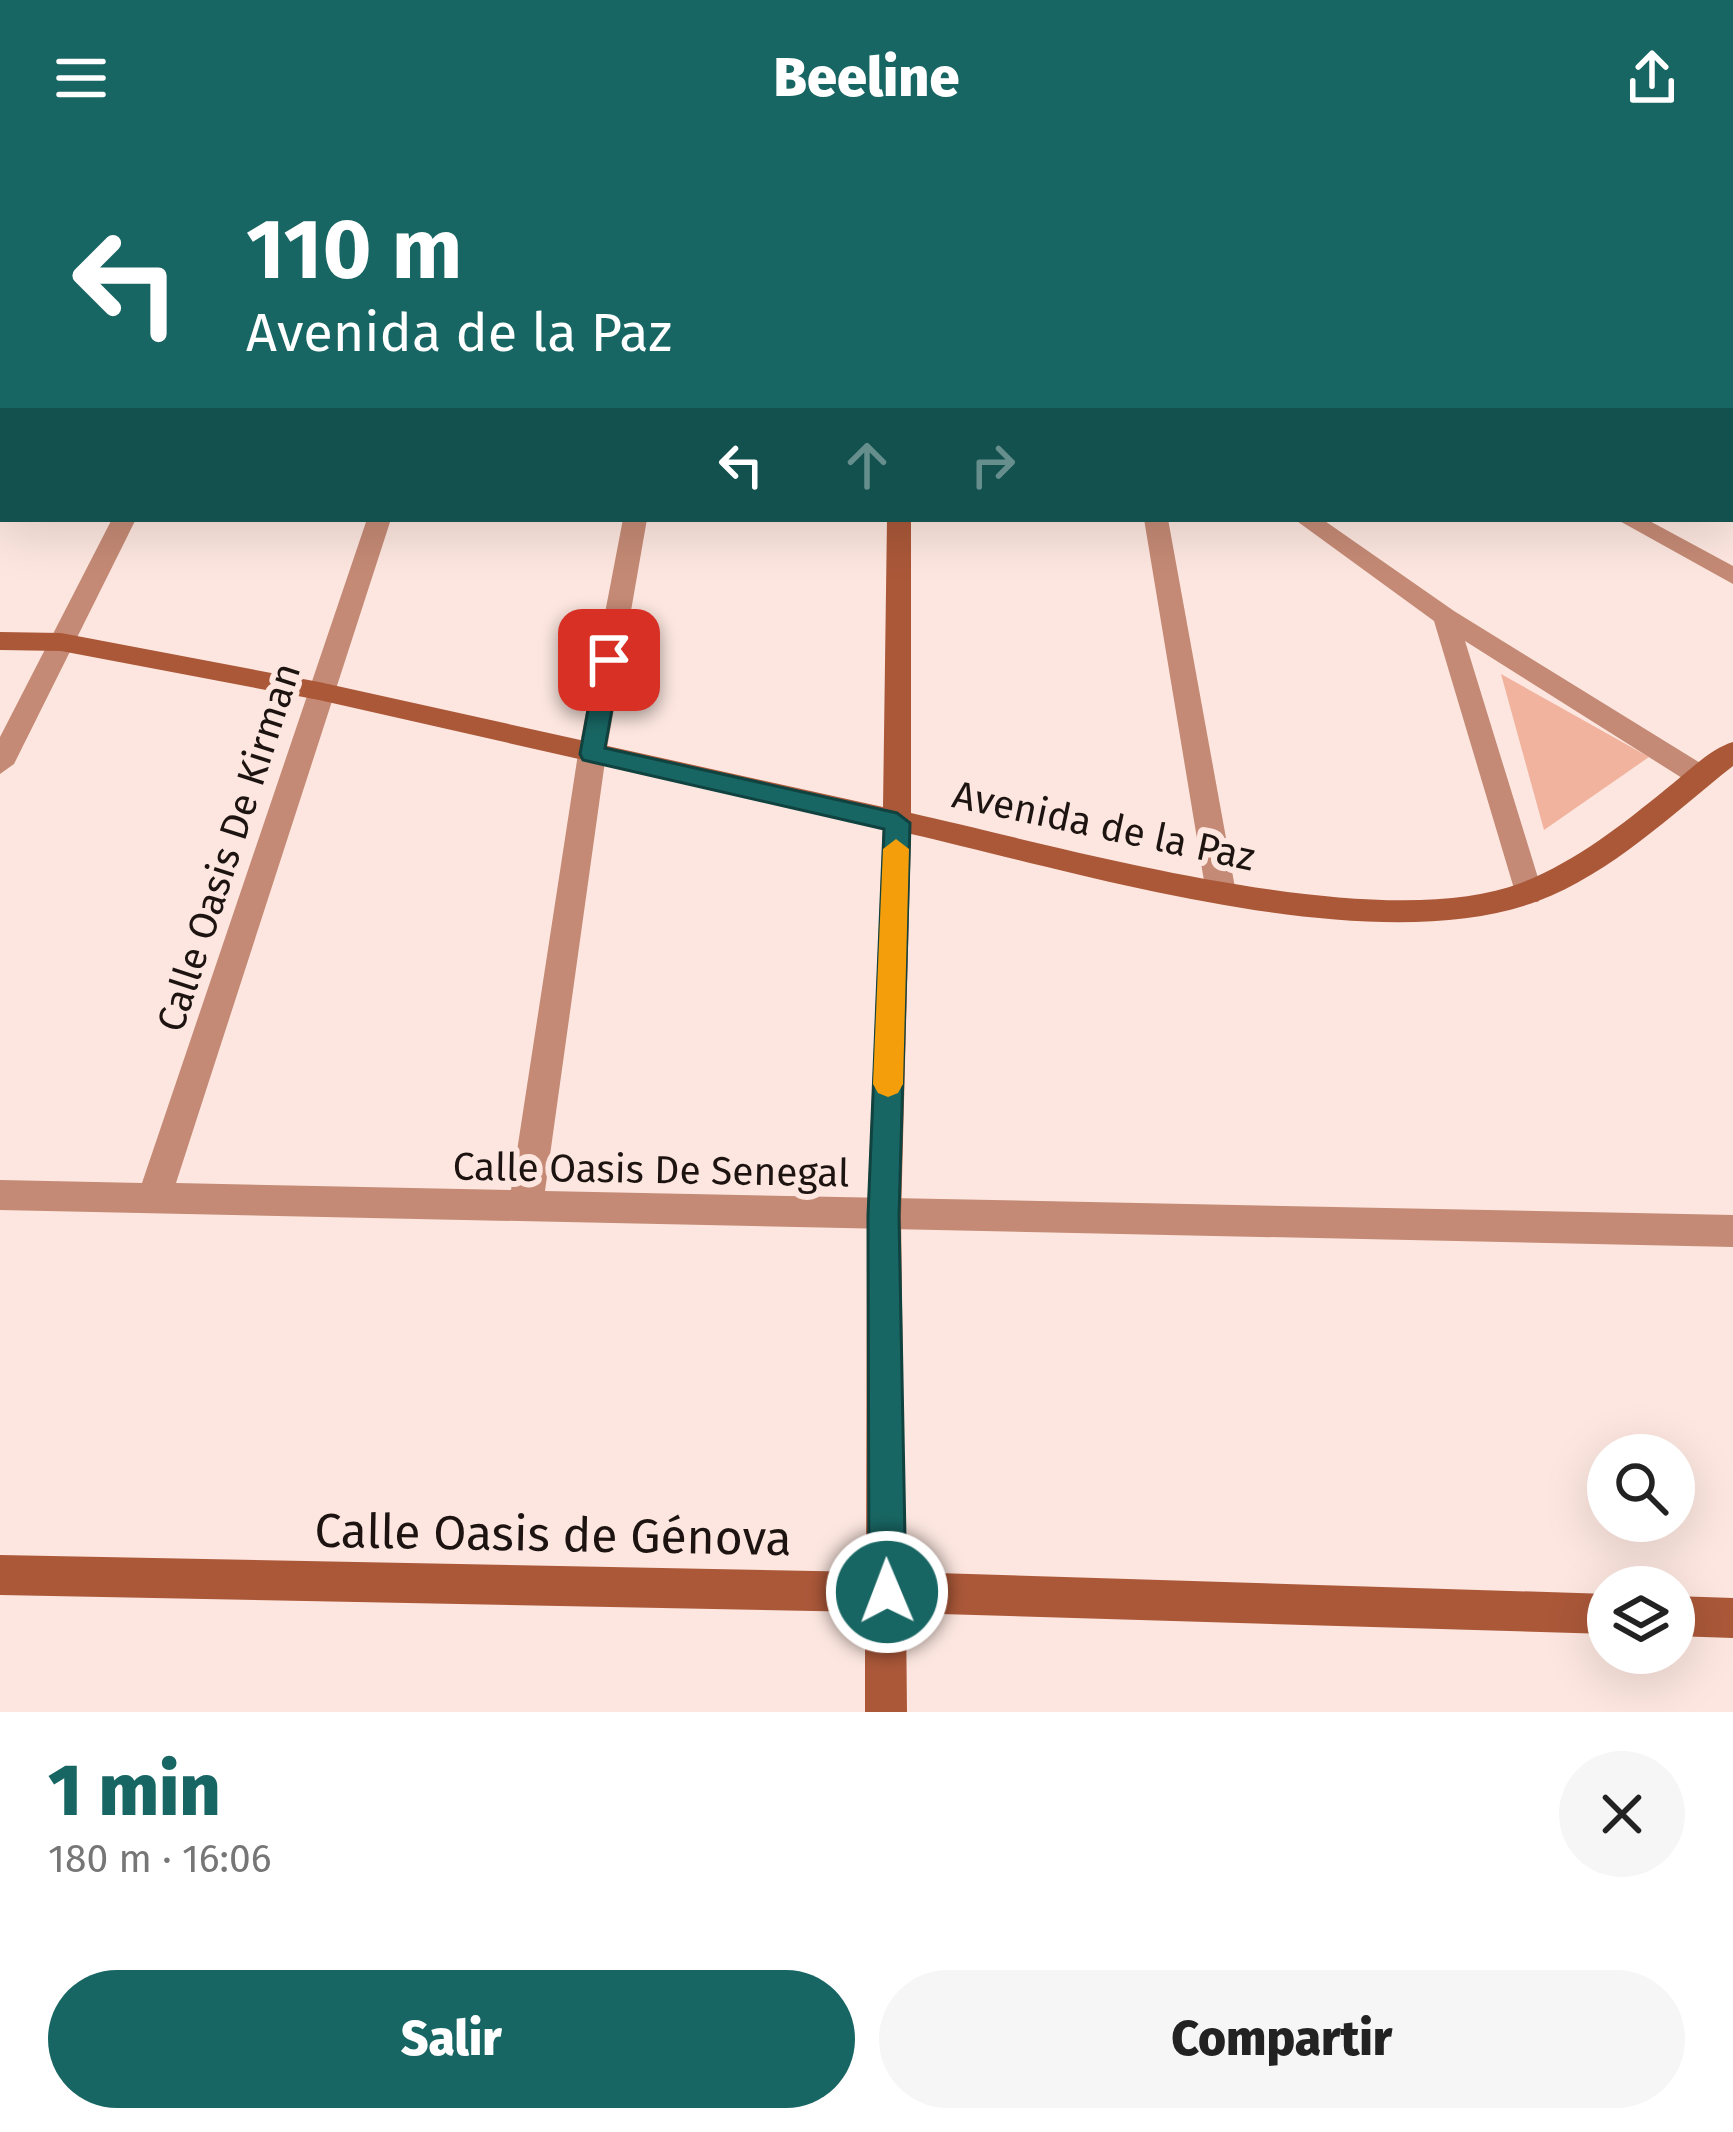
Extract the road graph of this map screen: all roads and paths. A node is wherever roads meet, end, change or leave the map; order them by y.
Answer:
1 (122, 522) edge
2 (378, 522) edge
3 (633, 522) edge
4 (899, 522) edge
5 (1157, 522) edge
6 (1310, 522) edge
7 (1634, 522) edge
8 (1733, 576) edge
9 (1445, 617) junction
10 (0, 640) edge
11 (61, 642) junction
12 (320, 691) junction
13 (1733, 752) edge
14 (592, 754) junction
15 (0, 764) edge
16 (1700, 776) junction
17 (897, 823) junction
18 (1221, 893) junction
19 (1528, 894) junction
20 (0, 1195) edge
21 (153, 1201) junction
22 (525, 1209) junction
23 (884, 1216) junction
24 (1733, 1231) edge
25 (0, 1575) edge
26 (887, 1592) junction
27 (1587, 1613) edge
28 (1695, 1617) edge
29 (1733, 1618) edge
30 (886, 1712) edge

1 - 11 street
2 - 12 street, Calle Oasis De Kirman
3 - 14 street
4 - 17 street
5 - 18 street
6 - 9 street
7 - 8 street
9 - 16 street
9 - 19 street
10 - 11 street, Avenida de la Paz
11 - 12 street, Avenida de la Paz
11 - 15 street
12 - 14 street, Avenida de la Paz
12 - 21 street, Calle Oasis De Kirman
13 - 16 street, Avenida de la Paz
14 - 17 street, Avenida de la Paz
14 - 22 street
16 - 19 street, Avenida de la Paz
17 - 18 street, Avenida de la Paz
17 - 23 street
18 - 19 street, Avenida de la Paz
20 - 21 street, Calle Oasis De Senegal
21 - 22 street, Calle Oasis De Senegal
22 - 23 street, Calle Oasis De Senegal
23 - 24 street, Calle Oasis De Senegal
23 - 26 street
25 - 26 street, Calle Oasis de Génova
26 - 27 street, Calle Oasis de Génova
26 - 30 street
28 - 29 street

